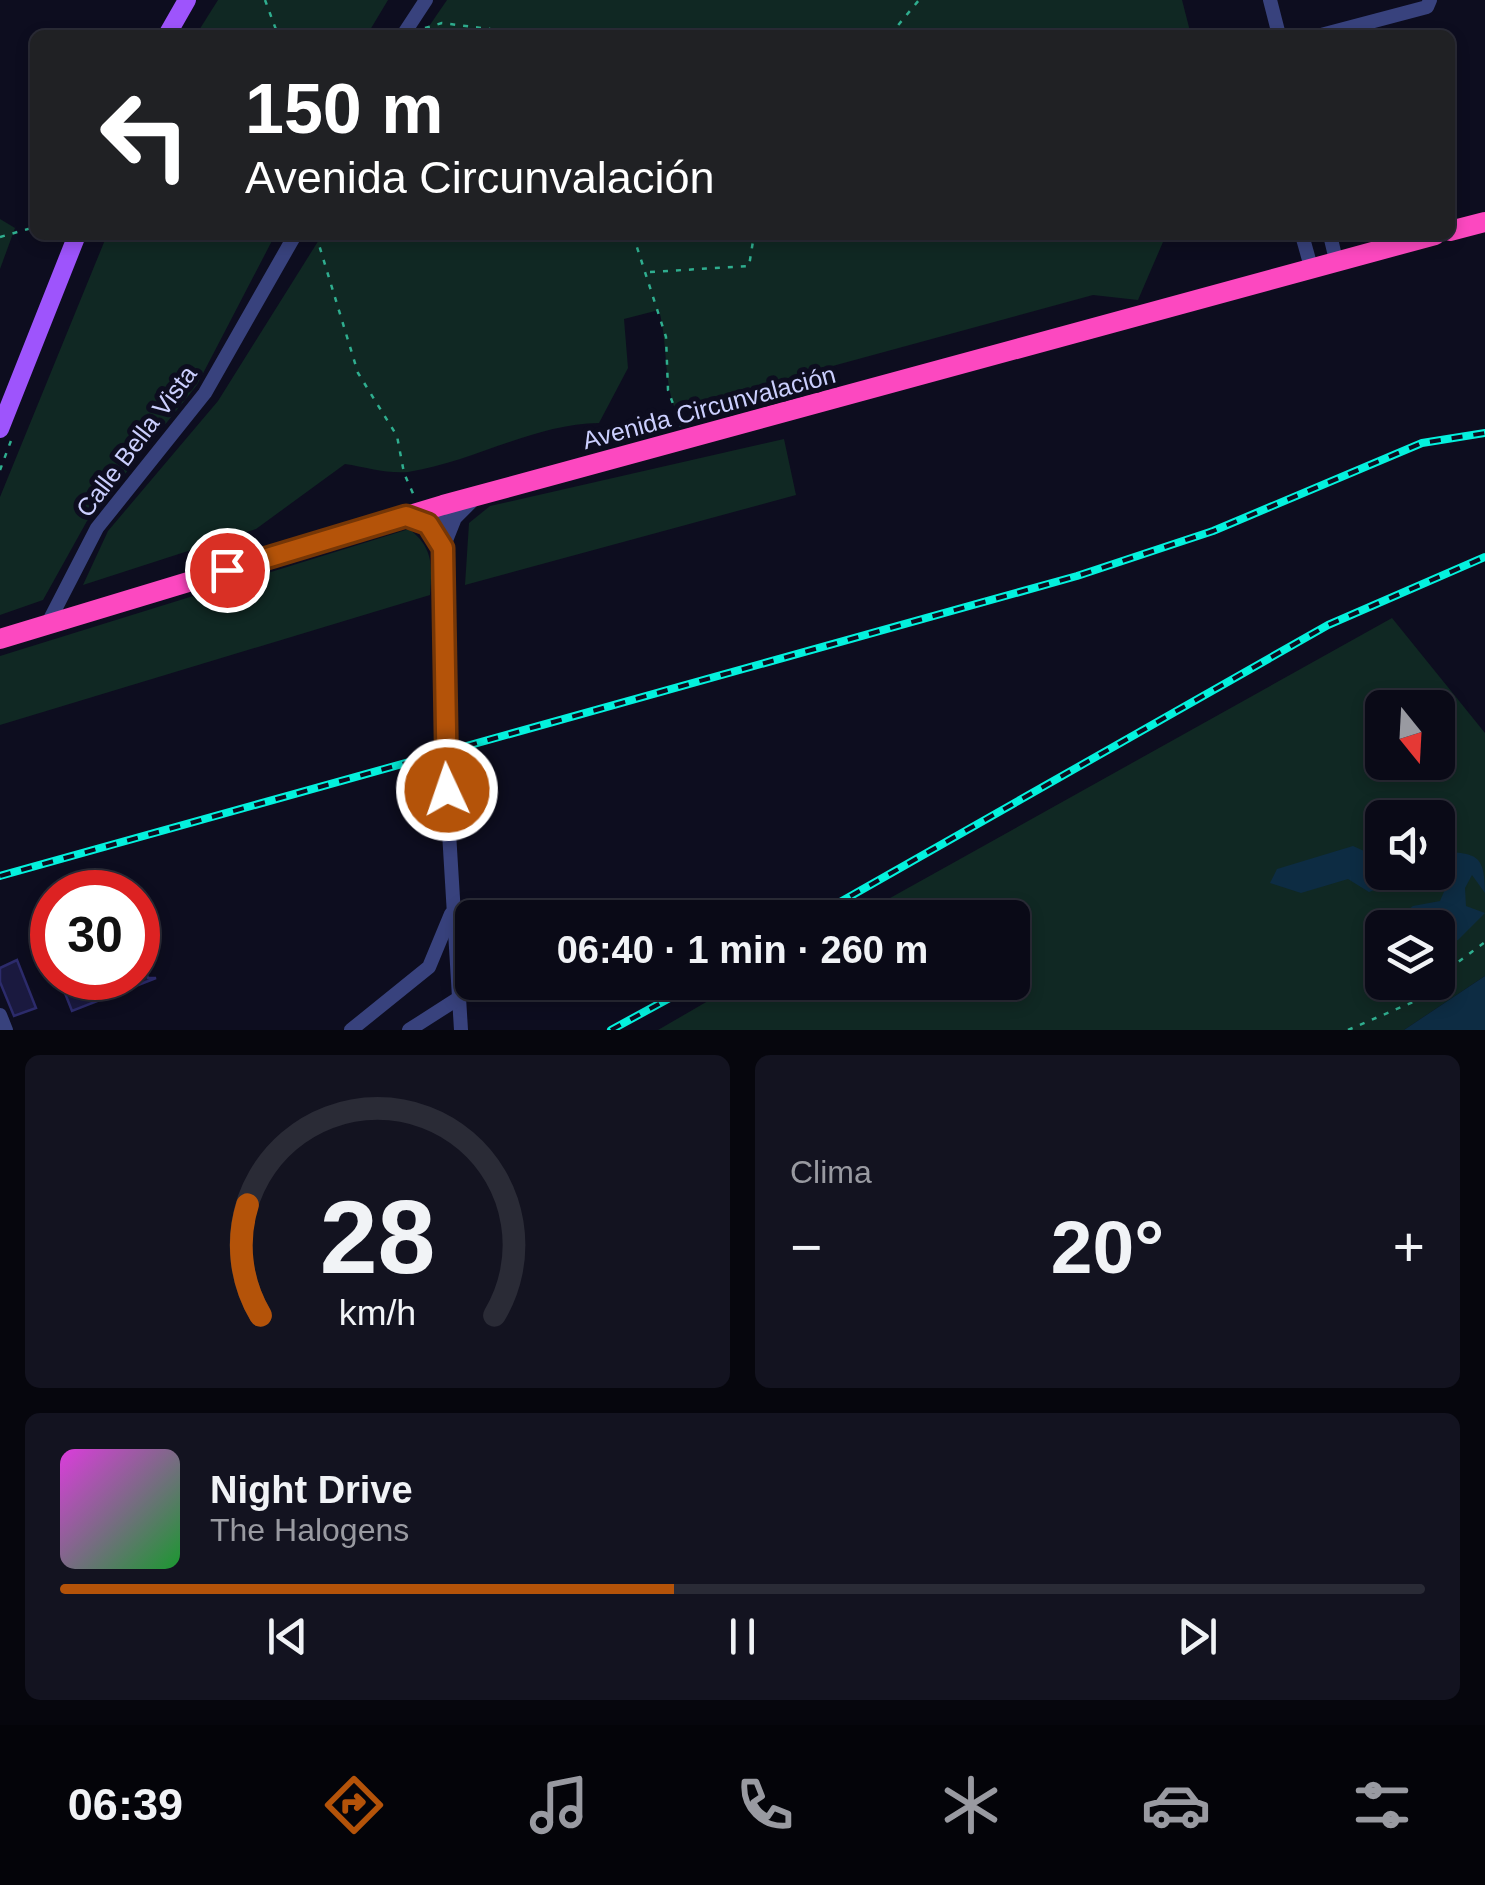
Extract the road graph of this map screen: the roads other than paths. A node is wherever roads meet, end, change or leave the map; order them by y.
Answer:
1 (187, 0) edge
2 (426, 0) edge
3 (1270, 0) edge
4 (1430, 0) edge
5 (170, 30) edge
6 (407, 30) edge
7 (1278, 30) edge
8 (1340, 30) edge
9 (1485, 222) edge
10 (1455, 230) edge
11 (75, 240) edge
12 (292, 240) edge
13 (1303, 240) edge
14 (1331, 240) edge
15 (1415, 240) edge
16 (1336, 260) junction
17 (1311, 267) junction
18 (0, 430) edge
19 (478, 495) junction
20 (443, 504) junction
21 (414, 514) junction
22 (443, 548) junction
23 (47, 625) junction
24 (0, 639) edge
25 (454, 909) junction
26 (455, 927) edge
27 (456, 1000) edge
28 (459, 1000) edge
29 (0, 1015) edge
30 (6, 1030) edge
31 (352, 1030) edge
32 (410, 1030) edge
33 (461, 1030) edge

1 - 5 main road
2 - 6 street
3 - 7 street
4 - 8 street
9 - 10 highway
11 - 18 main road
12 - 23 street, Calle Bella Vista
13 - 17 street
14 - 16 street
15 - 16 highway, Avenida Circunvalación
16 - 17 highway, Avenida Circunvalación
17 - 19 highway, Avenida Circunvalación
19 - 20 highway, Avenida Circunvalación
19 - 22 street
20 - 21 highway, Avenida Circunvalación
20 - 22 street
21 - 22 street
21 - 23 highway, Avenida Circunvalación
22 - 25 street
23 - 24 highway, Avenida Circunvalación
25 - 26 street
25 - 31 street
27 - 32 street
28 - 33 street
29 - 30 street

